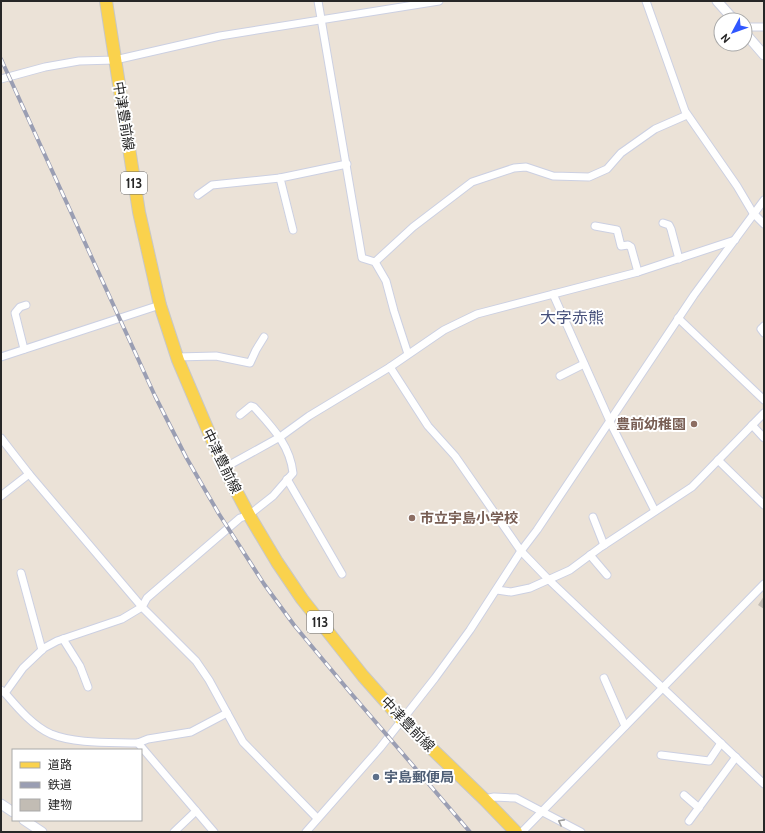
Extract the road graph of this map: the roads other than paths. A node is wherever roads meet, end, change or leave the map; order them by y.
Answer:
1 (106, 1) edge
2 (318, 1) edge
3 (439, 1) edge
4 (646, 1) edge
5 (717, 1) edge
6 (727, 12) edge
7 (322, 20) junction
8 (753, 27) edge
9 (764, 27) edge
10 (753, 42) edge
11 (764, 55) edge
12 (115, 60) junction
13 (1, 79) edge
14 (687, 115) junction
15 (346, 164) junction
16 (280, 178) junction
17 (198, 195) dead end
18 (764, 200) edge
19 (753, 214) junction
20 (663, 223) dead end
21 (764, 224) edge
22 (595, 226) dead end
23 (293, 230) dead end
24 (735, 240) junction
25 (679, 259) junction
26 (375, 262) junction
27 (638, 272) junction
28 (553, 294) junction
29 (26, 305) dead end
30 (160, 305) junction
31 (678, 318) junction
32 (764, 326) edge
33 (764, 333) edge
34 (264, 337) dead end
35 (24, 349) junction
36 (408, 354) junction
37 (1, 357) edge
38 (177, 357) junction
39 (584, 364) junction
40 (390, 367) junction
41 (560, 376) dead end
42 (764, 400) edge
43 (764, 413) edge
44 (240, 415) dead end
45 (610, 419) junction
46 (752, 425) junction
47 (280, 436) junction
48 (1, 438) edge
49 (764, 438) edge
50 (718, 460) junction
51 (224, 468) junction
52 (29, 474) junction
53 (287, 479) junction
54 (1, 496) edge
55 (764, 505) edge
56 (655, 511) junction
57 (249, 515) junction
58 (593, 517) dead end
59 (604, 545) junction
60 (521, 551) junction
61 (590, 555) junction
62 (21, 573) dead end
63 (342, 574) dead end
64 (607, 575) dead end
65 (548, 579) junction
66 (764, 584) edge
67 (497, 590) junction
68 (142, 607) junction
69 (63, 639) junction
70 (42, 650) junction
71 (604, 678) dead end
72 (88, 687) dead end
73 (662, 687) junction
74 (3, 691) edge
75 (227, 713) junction
76 (402, 720) junction
77 (625, 726) junction
78 (721, 743) junction
79 (138, 744) junction
80 (660, 755) dead end
81 (736, 757) junction
82 (764, 784) edge
83 (684, 795) dead end
84 (484, 799) junction
85 (1, 804) edge
86 (699, 808) junction
87 (12, 811) edge
88 (196, 811) junction
89 (542, 811) junction
90 (317, 818) junction
91 (26, 821) edge
92 (689, 821) dead end
93 (42, 832) edge
94 (174, 832) edge
95 (214, 832) edge
96 (306, 832) edge
97 (516, 832) edge
98 (522, 832) edge
99 (581, 832) edge

1 - 12 main road, 中津豊前線 / 113
2 - 7 street
3 - 7 street
4 - 14 street
5 - 6 street
7 - 12 street
7 - 15 street
8 - 9 street
10 - 11 street
12 - 13 street
12 - 30 main road, 中津豊前線 / 113
14 - 19 street
14 - 26 street
15 - 16 street
15 - 26 street
16 - 17 street
16 - 23 street
18 - 19 street
19 - 21 street
19 - 24 street
20 - 25 street
22 - 27 street
24 - 25 street
24 - 31 street
25 - 27 street
26 - 36 street
27 - 28 street
28 - 36 street
28 - 39 street
29 - 35 street
30 - 35 street
30 - 38 main road, 中津豊前線 / 113
31 - 42 street
31 - 45 street
32 - 33 street
34 - 38 street
35 - 37 street
36 - 40 street
38 - 51 main road, 中津豊前線 / 113
39 - 41 street
39 - 45 street
40 - 47 street
40 - 60 street
43 - 46 street
44 - 47 street
45 - 56 street
45 - 60 street
46 - 49 street
46 - 50 street
47 - 51 street
47 - 53 street
48 - 52 street
50 - 55 street
50 - 56 street
51 - 57 main road, 中津豊前線 / 113
52 - 54 street
52 - 68 street
53 - 57 street
53 - 63 street
56 - 59 street
57 - 68 street
57 - 76 main road, 中津豊前線 / 113
58 - 59 street
59 - 61 street
60 - 65 street
60 - 67 street
61 - 64 street
61 - 65 street
62 - 70 street
65 - 67 street
65 - 73 street
66 - 73 street
67 - 76 street
68 - 69 street
68 - 75 street
69 - 70 street
69 - 72 street
70 - 74 street
71 - 77 street
73 - 77 street
73 - 78 street
74 - 79 street
75 - 79 street
75 - 90 street
76 - 84 main road, 中津豊前線 / 113
76 - 90 street
77 - 89 street
78 - 80 street
78 - 81 street
79 - 88 street
81 - 82 street
81 - 86 street
83 - 86 street
84 - 89 street
84 - 97 main road, 中津豊前線 / 113
85 - 87 street
86 - 92 street
88 - 94 street
88 - 95 street
89 - 98 street
99 -> 89 street
90 - 96 street
91 - 93 street

